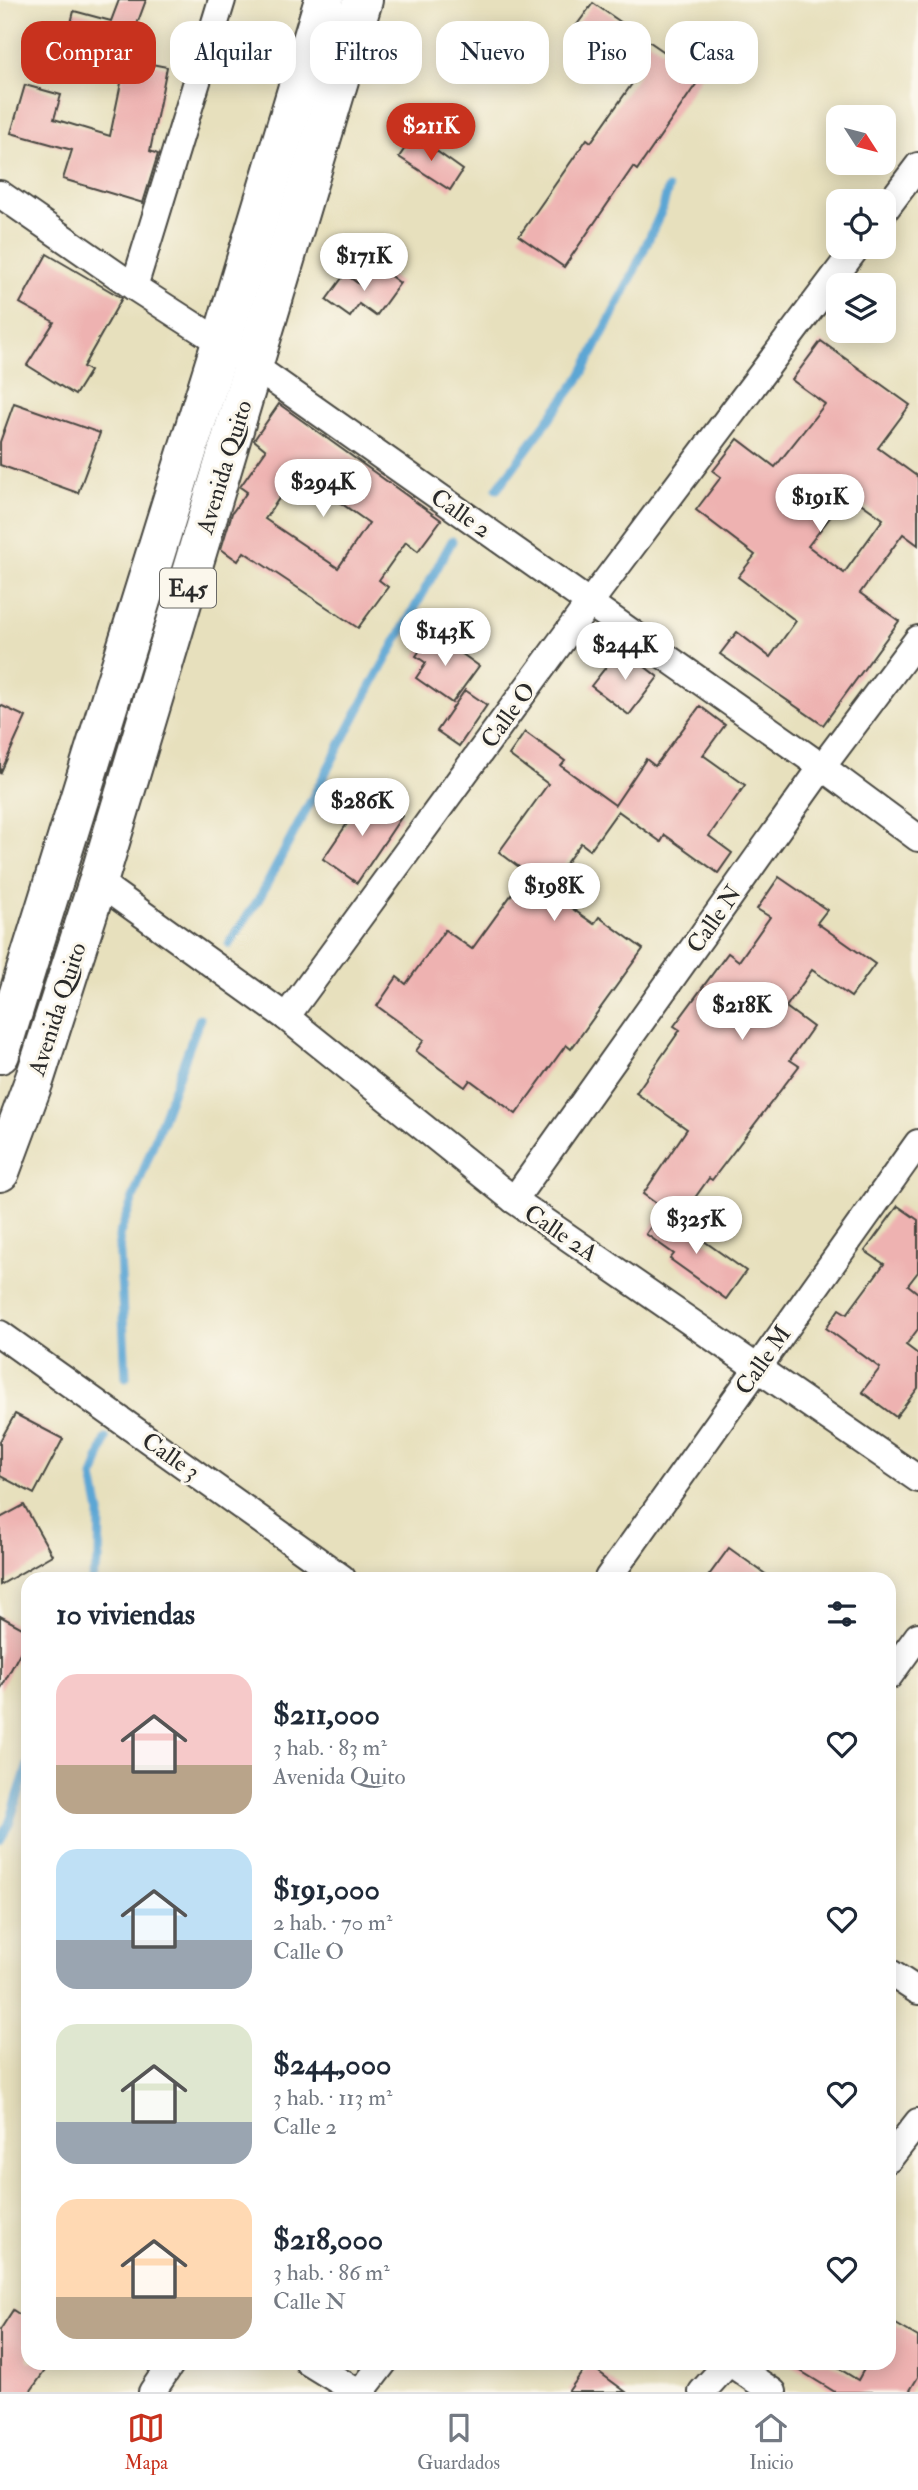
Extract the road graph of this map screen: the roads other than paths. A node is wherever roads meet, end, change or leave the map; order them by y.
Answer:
1 (222, 0) edge
2 (324, 0) edge
3 (363, 0) edge
4 (918, 166) edge
5 (0, 194) edge
6 (896, 195) edge
7 (848, 259) edge
8 (134, 286) junction
9 (221, 343) junction
10 (254, 368) junction
11 (590, 603) junction
12 (918, 639) edge
13 (822, 767) junction
14 (918, 838) edge
15 (99, 881) junction
16 (286, 1017) junction
17 (1, 1046) edge
18 (918, 1143) edge
19 (0, 1172) edge
20 (514, 1200) junction
21 (0, 1335) edge
22 (758, 1367) junction
23 (918, 1479) edge
24 (334, 1572) edge
25 (612, 1572) edge
26 (918, 1636) edge
27 (896, 1666) edge
28 (896, 1977) edge
29 (918, 1991) edge
30 (918, 2122) edge
31 (896, 2150) edge
32 (167, 2370) edge
33 (322, 2370) edge
34 (377, 2370) edge
35 (722, 2370) edge
36 (741, 2370) edge
37 (152, 2392) edge
38 (359, 2392) edge
39 (702, 2392) edge
40 (773, 2392) edge

1 - 8 street
2 - 9 highway, Avenida Quito / E45
3 - 10 highway, Avenida Quito / E45
4 - 6 street
5 - 8 street, Calle 2
7 - 11 street, Calle O
8 - 9 street, Calle 2
9 - 10 street, Calle 2
9 - 17 highway, Avenida Quito / E45
10 - 11 street, Calle 2
10 - 15 highway, Avenida Quito / E45
11 - 13 street, Calle 2
11 - 16 street, Calle O
12 - 13 street, Calle N
13 - 14 street, Calle 2
13 - 20 street, Calle N
15 - 16 street, Calle 2A
15 - 19 highway, Avenida Quito / E45
16 - 20 street, Calle 2A
18 - 22 street, Calle M
20 - 22 street, Calle 2A
21 - 24 street, Calle 3
22 - 23 street, Calle 2A
22 - 25 street, Calle M
26 - 27 street
28 - 29 street
30 - 31 street
32 - 37 street
33 - 38 street
34 - 38 street
35 - 39 street
36 - 40 street

